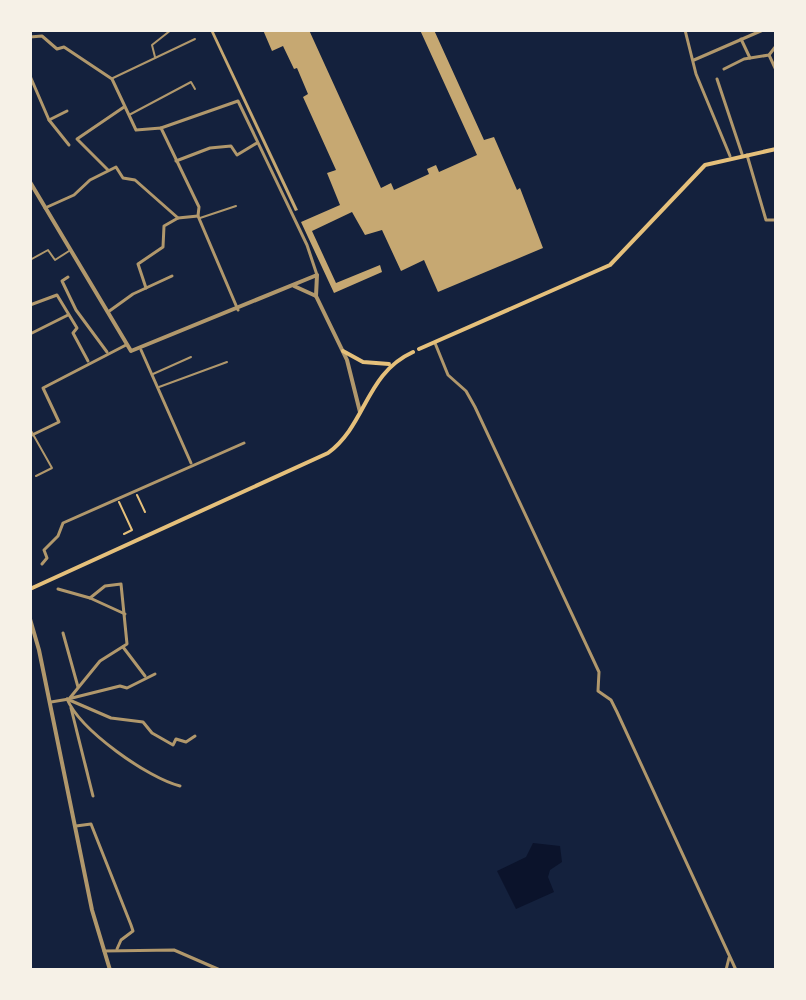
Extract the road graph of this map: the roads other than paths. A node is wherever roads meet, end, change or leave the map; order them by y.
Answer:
1 (171, 30) edge
2 (685, 30) edge
3 (748, 30) edge
4 (763, 30) edge
5 (751, 35) junction
6 (30, 37) edge
7 (195, 39) dead end
8 (741, 39) junction
9 (776, 46) edge
10 (769, 55) junction
11 (155, 58) junction
12 (750, 59) junction
13 (694, 60) junction
14 (724, 69) dead end
15 (776, 70) edge
16 (30, 76) edge
17 (112, 79) junction
18 (717, 79) dead end
19 (195, 89) dead end
20 (124, 107) junction
21 (67, 111) dead end
22 (128, 115) junction
23 (49, 120) junction
24 (161, 128) junction
25 (258, 142) junction
26 (69, 145) dead end
27 (776, 149) edge
28 (744, 154) junction
29 (730, 156) junction
30 (176, 161) junction
31 (108, 170) junction
32 (30, 182) edge
33 (236, 206) dead end
34 (45, 208) junction
35 (198, 217) junction
36 (178, 218) junction
37 (776, 220) edge
38 (70, 251) junction
39 (30, 260) edge
40 (317, 275) junction
41 (172, 276) dead end
42 (68, 277) dead end
43 (294, 286) junction
44 (146, 288) junction
45 (316, 296) junction
46 (30, 305) edge
47 (238, 310) junction
48 (108, 312) junction
49 (68, 315) junction
50 (30, 334) edge
51 (435, 343) junction
52 (127, 344) junction
53 (141, 350) junction
54 (343, 351) junction
55 (107, 352) junction
56 (191, 357) dead end
57 (88, 361) junction
58 (227, 362) dead end
59 (391, 364) junction
60 (152, 374) junction
61 (159, 387) junction
62 (360, 412) junction
63 (30, 429) edge
64 (31, 435) edge
65 (244, 443) dead end
66 (191, 464) junction
67 (36, 476) dead end
68 (42, 564) dead end
69 (31, 588) edge
70 (58, 589) dead end
71 (90, 598) junction
72 (125, 614) junction
73 (30, 619) edge
74 (63, 633) dead end
75 (123, 647) junction
76 (155, 674) dead end
77 (146, 676) junction
78 (78, 687) junction
79 (68, 699) junction
80 (51, 702) junction
81 (71, 708) junction
82 (195, 736) dead end
83 (180, 786) dead end
84 (93, 796) dead end
85 (76, 826) junction
86 (117, 949) junction
87 (104, 951) junction
88 (729, 956) junction
89 (110, 970) edge
90 (220, 970) edge
91 (726, 970) edge
92 (736, 970) edge

1 - 11 lane
2 - 13 street
3 - 5 street
4 - 5 street
5 - 8 street
6 - 17 street
7 - 11 lane
8 - 12 street
8 - 13 street
9 - 10 street
10 - 12 street
10 - 15 street
11 - 17 lane
12 - 14 street
13 - 29 street
16 - 23 street
17 - 20 street
18 - 28 street
19 - 22 lane
20 - 22 street
20 - 31 street
21 - 23 street
22 - 24 street
23 - 26 street
24 - 25 street
24 - 30 street
25 - 30 street
25 - 40 street
27 - 28 main road
28 - 29 main road
28 - 37 street
29 - 51 main road
30 - 35 street
31 - 34 street
31 - 36 street
32 - 34 street
33 - 35 lane
34 - 38 street
35 - 36 street
35 - 47 street
36 - 44 street
38 - 39 lane
38 - 48 street
40 - 43 street
40 - 45 street
41 - 44 street
42 - 55 street
43 - 45 street
43 - 47 street
44 - 48 street
45 - 54 street
46 - 49 street
47 - 53 street
48 - 52 street
49 - 50 street
49 - 57 street
51 - 59 main road
51 - 88 street
52 - 53 street
52 - 55 street
53 - 60 street
54 - 59 main road
54 - 62 street
55 - 57 street
56 - 60 lane
57 - 64 street
58 - 61 lane
59 - 62 main road
60 - 61 street
61 - 66 street
62 - 69 main road
63 - 64 lane
64 - 67 lane
65 - 66 street
66 - 68 street
70 - 71 street
71 - 72 street
71 - 72 street
72 - 75 street
73 - 80 street
74 - 78 street
75 - 77 street
75 - 78 street
76 - 77 street
77 - 79 street
78 - 79 street
79 - 80 street
79 - 81 street
79 - 82 street
80 - 85 street
81 - 83 street
81 - 84 street
85 - 86 street
85 - 87 street
86 - 87 street
86 - 90 street
87 - 89 street
88 - 91 street
88 - 92 street

